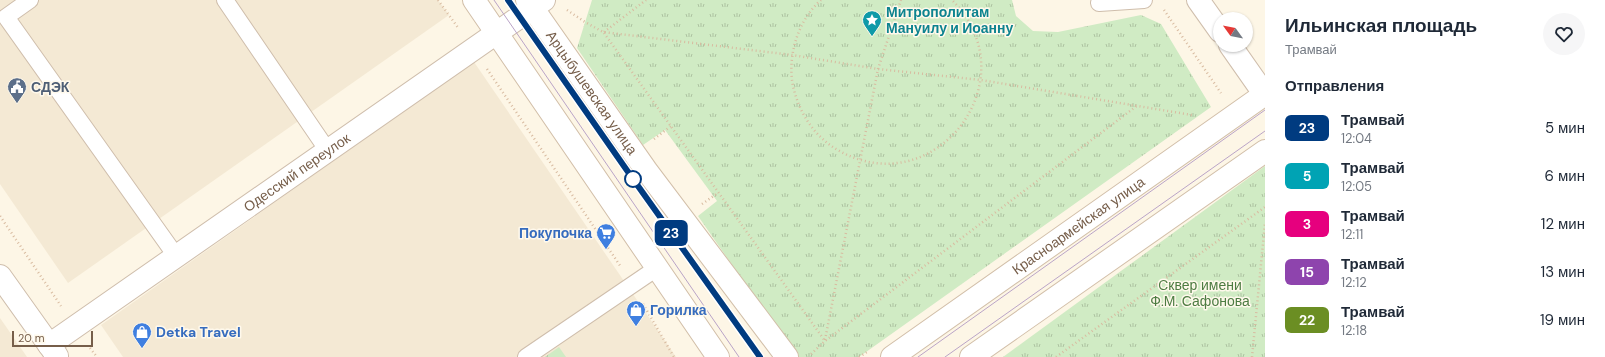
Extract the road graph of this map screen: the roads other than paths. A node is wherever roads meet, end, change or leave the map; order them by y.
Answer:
1 (30, 0) edge
2 (224, 0) edge
3 (474, 0) edge
4 (1144, 0) edge
5 (1198, 0) edge
6 (534, 3) edge
7 (1099, 3) dead end
8 (1213, 21) edge
9 (496, 33) junction
10 (1235, 52) edge
11 (1265, 94) edge
12 (328, 150) junction
13 (1265, 151) edge
14 (176, 256) junction
15 (657, 268) junction
16 (0, 276) edge
17 (53, 351) edge
18 (526, 357) edge
19 (718, 357) edge
20 (787, 357) edge
21 (892, 357) edge
22 (971, 357) edge

1 - 14 lane
2 - 12 lane
3 - 9 main road
4 - 7 lane
5 - 8 main road
6 - 9 main road, Одесский переулок
6 - 20 main road, Арцыбушевская улица
9 - 12 main road, Одесский переулок
9 - 15 main road
10 - 11 main road
11 - 21 main road, Красноармейская улица
12 - 14 main road, Одесский переулок
13 - 22 main road
14 - 17 main road, Одесский переулок
15 - 18 lane
15 - 19 main road
16 - 17 main road

